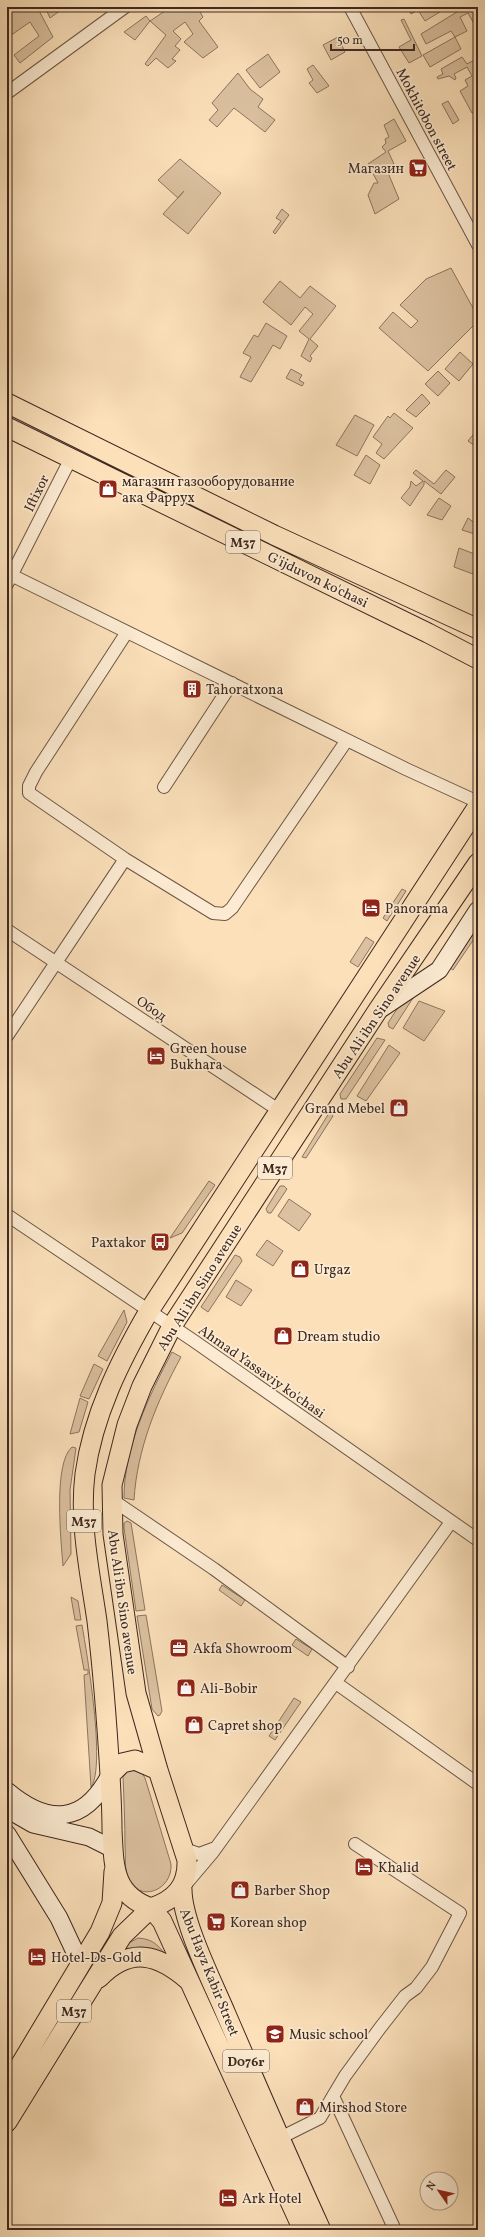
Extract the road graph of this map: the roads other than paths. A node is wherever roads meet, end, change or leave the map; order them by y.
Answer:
1 (125, 7) edge
2 (350, 7) edge
3 (7, 93) edge
4 (478, 245) edge
5 (7, 402) edge
6 (7, 427) edge
7 (70, 458) junction
8 (9, 578) edge
9 (478, 629) edge
10 (127, 632) junction
11 (478, 659) edge
12 (232, 683) junction
13 (347, 740) junction
14 (164, 787) dead end
15 (478, 802) edge
16 (478, 806) edge
17 (125, 859) junction
18 (478, 863) edge
19 (478, 910) edge
20 (7, 930) edge
21 (56, 962) junction
22 (378, 1010) junction
23 (7, 1036) edge
24 (280, 1111) junction
25 (7, 1214) edge
26 (149, 1311) junction
27 (172, 1326) junction
28 (112, 1499) junction
29 (451, 1522) junction
30 (478, 1540) edge
31 (348, 1667) junction
32 (336, 1683) junction
33 (158, 1770) junction
34 (110, 1775) junction
35 (478, 1784) edge
36 (7, 1791) edge
37 (7, 1809) edge
38 (7, 1834) edge
39 (355, 1844) dead end
40 (216, 1848) junction
41 (113, 1849) junction
42 (184, 1849) junction
43 (114, 1871) junction
44 (182, 1889) junction
45 (151, 1908) junction
46 (81, 1965) junction
47 (191, 1983) junction
48 (85, 1994) junction
49 (7, 2087) edge
50 (333, 2096) junction
51 (7, 2122) edge
52 (280, 2138) junction
53 (303, 2230) edge
54 (321, 2230) edge
55 (395, 2230) edge

1 - 3 street
2 - 4 street, Mokhitobon street
5 - 9 main road, G'ijduvon ko'chasi / M37
6 - 7 main road, G'ijduvon ko'chasi / M37
7 - 8 street, Iftixor
7 - 11 main road, G'ijduvon ko'chasi / M37
8 - 10 street
10 - 12 street
10 - 17 street
12 - 13 street
12 - 14 street
13 - 15 street
13 - 17 street
16 - 24 main road, Abu Ali ibn Sino avenue / M37
17 - 21 street
18 - 22 main road, Abu Ali ibn Sino avenue / M37
19 - 22 main road
20 - 21 street, Обод
21 - 23 street
21 - 24 street, Обод
22 - 27 main road, Abu Ali ibn Sino avenue / M37
24 - 26 main road, Abu Ali ibn Sino avenue / M37
25 - 26 street, Ahmad Yassaviy ko'chasi
26 - 27 street, Ahmad Yassaviy ko'chasi
26 - 34 main road, Abu Ali ibn Sino avenue / M37
27 - 28 main road, Abu Ali ibn Sino avenue / M37
27 - 29 street, Ahmad Yassaviy ko'chasi
28 - 31 street
28 - 33 main road, Abu Ali ibn Sino avenue / M37
29 - 30 street, Ahmad Yassaviy ko'chasi
29 - 31 street
31 - 32 street
32 - 35 street
32 - 40 street
33 - 34 main road
33 - 42 main road, M37
34 - 36 main road
34 - 41 main road, M37
37 - 41 main road
38 - 46 main road
39 - 50 street
40 - 42 street
40 - 44 street
41 - 43 main road, M37
42 - 44 main road, M37
43 - 45 main road, M37
43 - 46 main road, M37
44 - 45 main road, M37
44 - 52 main road, Abu Hayz Kabir Street / D076r
45 - 47 main road, Abu Hayz Kabir Street / D076r
45 - 48 main road, M37
46 - 49 main road, M37
47 - 48 main road, D076r
47 - 53 main road, Abu Hayz Kabir Street / D076r
48 - 51 main road, M37
50 - 52 street
50 - 55 street
52 - 54 main road, Abu Hayz Kabir Street / D076r

